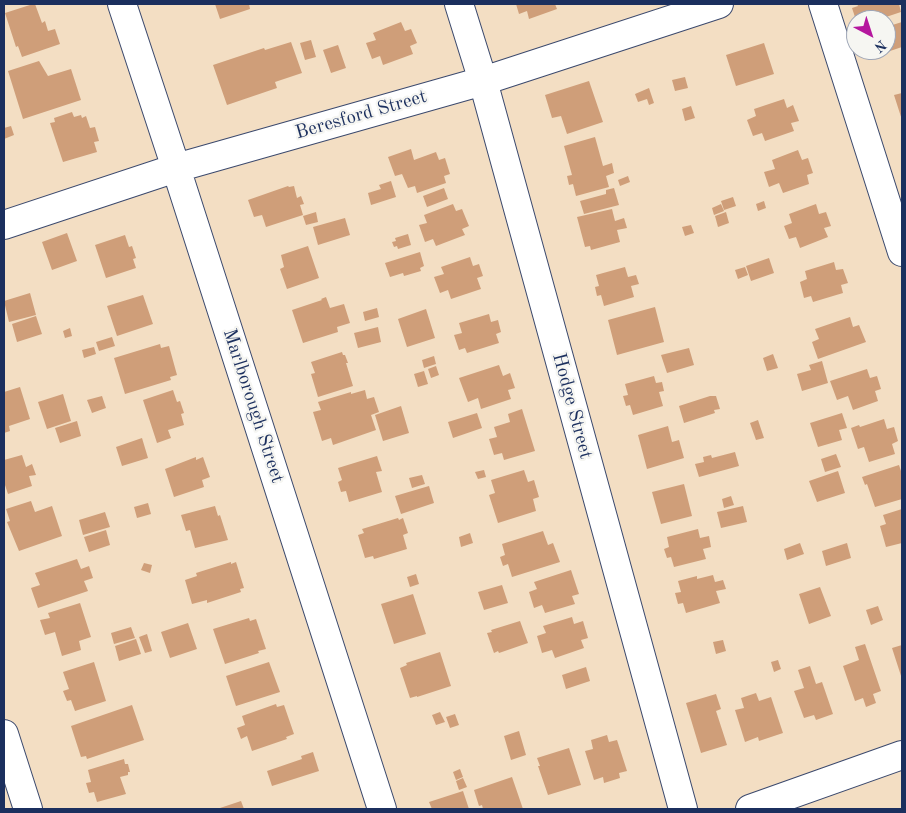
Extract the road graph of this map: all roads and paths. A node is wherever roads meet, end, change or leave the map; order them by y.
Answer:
1 (122, 4) edge
2 (459, 4) edge
3 (719, 4) edge
4 (823, 4) edge
5 (483, 81) junction
6 (176, 168) junction
7 (4, 225) edge
8 (901, 241) edge
9 (4, 734) edge
10 (902, 755) edge
11 (28, 809) edge
12 (382, 809) edge
13 (683, 809) edge
14 (750, 809) edge

1 - 6 street, Marlborough Street
2 - 5 street, Hodge Street
3 - 5 street, Beresford Street
4 - 8 street
5 - 6 street, Beresford Street
5 - 13 street, Hodge Street
6 - 7 street, Beresford Street
6 - 12 street, Marlborough Street
9 - 11 street
10 - 14 street

